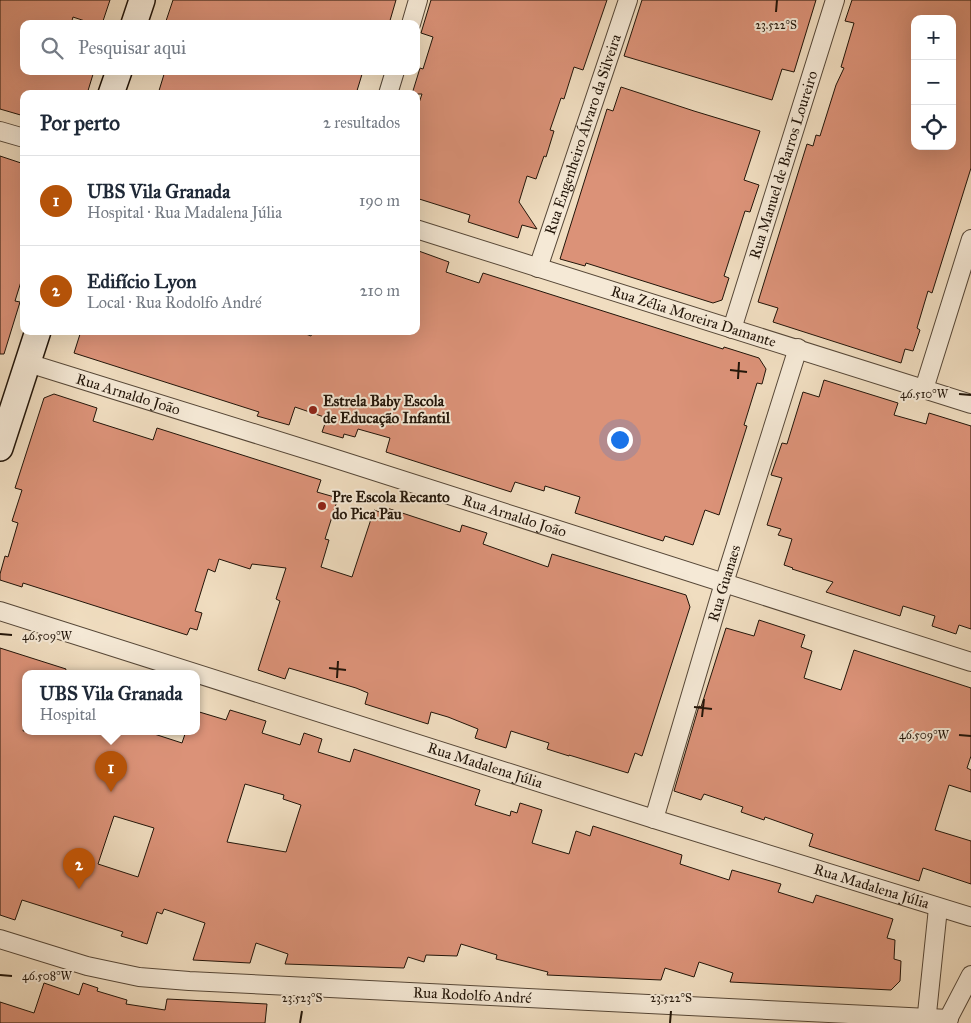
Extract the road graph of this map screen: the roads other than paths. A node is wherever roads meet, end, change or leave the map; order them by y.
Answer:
1 (142, 0) edge
2 (418, 0) edge
3 (628, 0) edge
4 (835, 0) edge
5 (135, 20) edge
6 (412, 20) edge
7 (118, 75) edge
8 (394, 75) edge
9 (113, 90) edge
10 (389, 90) edge
11 (0, 131) edge
12 (20, 137) edge
13 (420, 230) edge
14 (971, 239) edge
15 (538, 268) junction
16 (732, 329) junction
17 (37, 335) edge
18 (798, 348) junction
19 (28, 363) junction
20 (924, 389) junction
21 (971, 404) edge
22 (6, 412) edge
23 (0, 448) edge
24 (724, 583) junction
25 (0, 611) edge
26 (971, 662) edge
27 (186, 670) edge
28 (200, 675) edge
29 (654, 819) junction
30 (938, 908) junction
31 (971, 917) edge
32 (0, 939) edge
33 (971, 975) edge
34 (926, 1020) edge
35 (948, 1021) edge

1 - 5 main road
2 - 6 street
3 - 15 street, Rua Engenheiro Álvaro da Silveira
4 - 16 street, Rua Manuel de Barros Loureiro
7 - 9 main road
8 - 10 street
11 - 12 street
13 - 15 street, Rua Zélia Moreira Damante
14 - 20 street
15 - 16 street, Rua Zélia Moreira Damante
16 - 18 street, Rua Zélia Moreira Damante
17 - 19 main road
18 - 20 street, Rua Zélia Moreira Damante
18 - 24 street, Rua Guanaes
19 - 22 main road
19 - 24 street, Rua Arnaldo João
20 - 21 street, Rua Zélia Moreira Damante
22 - 23 main road
24 - 26 street, Rua Arnaldo João
24 - 29 street, Rua Guanaes
25 - 27 street, Rua Madalena Júlia
28 - 29 street, Rua Madalena Júlia
29 - 30 street, Rua Madalena Júlia
30 - 31 street, Rua Madalena Júlia
30 - 34 street
32 - 34 street, Rua Rodolfo André
33 - 35 street
34 - 35 street, Rua Rodolfo André

